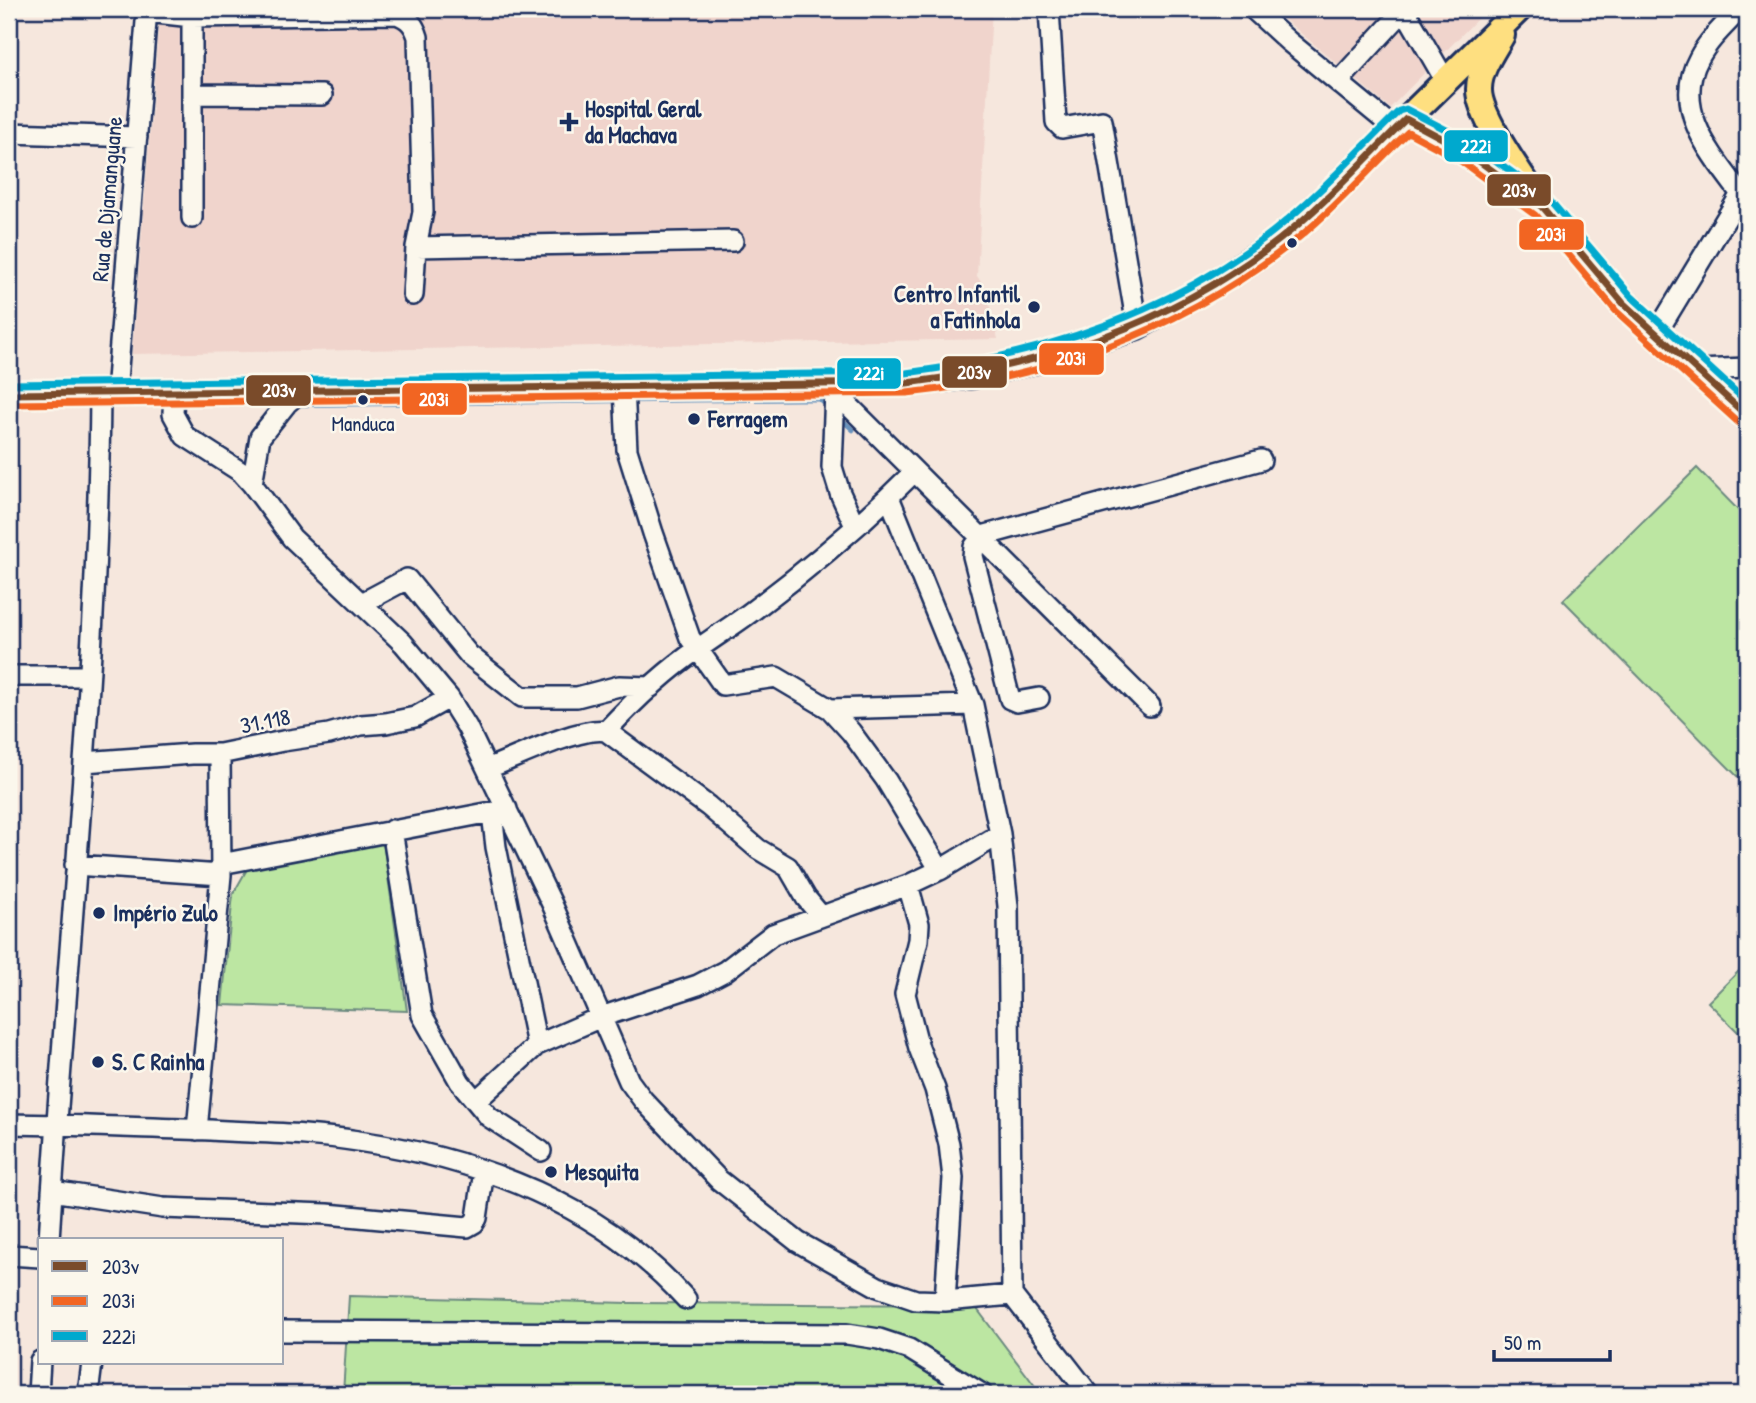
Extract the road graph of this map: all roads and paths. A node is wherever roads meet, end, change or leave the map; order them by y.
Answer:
1 (1049, 9) edge
2 (1253, 9) edge
3 (1404, 9) edge
4 (1740, 9) edge
5 (147, 10) edge
6 (1517, 11) edge
7 (192, 17) junction
8 (1445, 80) junction
9 (1338, 82) junction
10 (192, 94) junction
11 (322, 95) dead end
12 (1401, 124) junction
13 (9, 133) edge
14 (137, 137) junction
15 (1744, 194) edge
16 (1542, 207) junction
17 (192, 218) dead end
18 (733, 241) dead end
19 (416, 247) junction
20 (413, 295) dead end
21 (1137, 326) junction
22 (1656, 334) junction
23 (1747, 368) edge
24 (1697, 370) junction
25 (624, 387) junction
26 (830, 387) junction
27 (174, 390) junction
28 (302, 390) junction
29 (108, 393) junction
30 (9, 394) edge
31 (1747, 416) edge
32 (1261, 460) dead end
33 (914, 472) junction
34 (252, 484) junction
35 (889, 497) junction
36 (855, 526) junction
37 (982, 536) junction
38 (362, 603) junction
39 (697, 649) junction
40 (9, 676) edge
41 (89, 676) junction
42 (651, 687) junction
43 (449, 698) junction
44 (1039, 698) dead end
45 (973, 705) junction
46 (1150, 706) dead end
47 (830, 709) junction
48 (606, 731) junction
49 (220, 754) junction
50 (84, 762) junction
51 (489, 768) junction
52 (499, 811) junction
53 (392, 830) junction
54 (1000, 834) junction
55 (75, 865) junction
56 (221, 869) junction
57 (940, 870) junction
58 (908, 885) junction
59 (821, 916) junction
60 (601, 1017) junction
61 (537, 1045) junction
62 (476, 1101) junction
63 (9, 1124) edge
64 (56, 1125) junction
65 (197, 1130) junction
66 (541, 1152) dead end
67 (484, 1171) junction
68 (52, 1191) junction
69 (49, 1238) edge
70 (9, 1255) edge
71 (38, 1257) edge
72 (1012, 1295) junction
73 (686, 1298) dead end
74 (944, 1301) junction
75 (284, 1331) edge
76 (40, 1364) edge
77 (92, 1364) edge
78 (38, 1394) edge
79 (88, 1394) edge
80 (982, 1394) edge
81 (1089, 1394) edge

1 - 21 street
2 - 9 street
3 - 8 street
3 - 9 street
4 - 15 street
5 - 7 street
5 - 14 street, Rua de Djamanguane
6 - 8 main road
6 - 16 main road
7 - 10 street
7 - 19 street
8 - 12 main road
9 - 12 street
10 - 11 street
10 - 17 street
12 - 16 street
12 - 21 main road
13 - 14 street
14 - 29 street, Rua de Djamanguane
15 - 22 street
16 - 22 street
18 - 19 street
19 - 20 street
21 - 26 main road
22 - 24 street
23 - 24 street
24 - 31 street
25 - 26 main road
25 - 28 main road
25 - 39 street
26 - 33 street
26 - 36 street
27 - 28 main road
27 - 29 main road
27 - 34 street
28 - 34 street
29 - 30 main road
29 - 41 street, Rua de Djamanguane
32 - 37 street
33 - 35 street
33 - 37 street
34 - 38 street
35 - 36 street
35 - 45 street
36 - 39 street
37 - 44 street
37 - 46 street
38 - 42 street
38 - 43 street
39 - 42 street
39 - 47 street
40 - 41 street
41 - 50 street, Rua de Djamanguane
42 - 48 street
43 - 49 street, 31.118
43 - 51 street
45 - 47 street
45 - 54 street
47 - 57 street
48 - 51 street
48 - 59 street
49 - 50 street, 31.118
49 - 56 street
50 - 55 street, Rua de Djamanguane
51 - 52 street
52 - 53 street
52 - 60 street
52 - 61 street
53 - 56 street
53 - 62 street
54 - 57 street
54 - 72 street
55 - 56 street
55 - 64 street, Rua de Djamanguane
56 - 65 street
57 - 58 street
58 - 59 street
58 - 74 street
59 - 60 street
60 - 61 street
60 - 74 street
61 - 62 street
62 - 66 street
63 - 64 street
64 - 65 street
64 - 68 street, Rua de Djamanguane
65 - 67 street
67 - 68 street
67 - 73 street
68 - 69 street, Rua de Djamanguane
70 - 71 street
72 - 74 street
72 - 81 street
75 - 80 street
76 - 78 street
77 - 79 street

